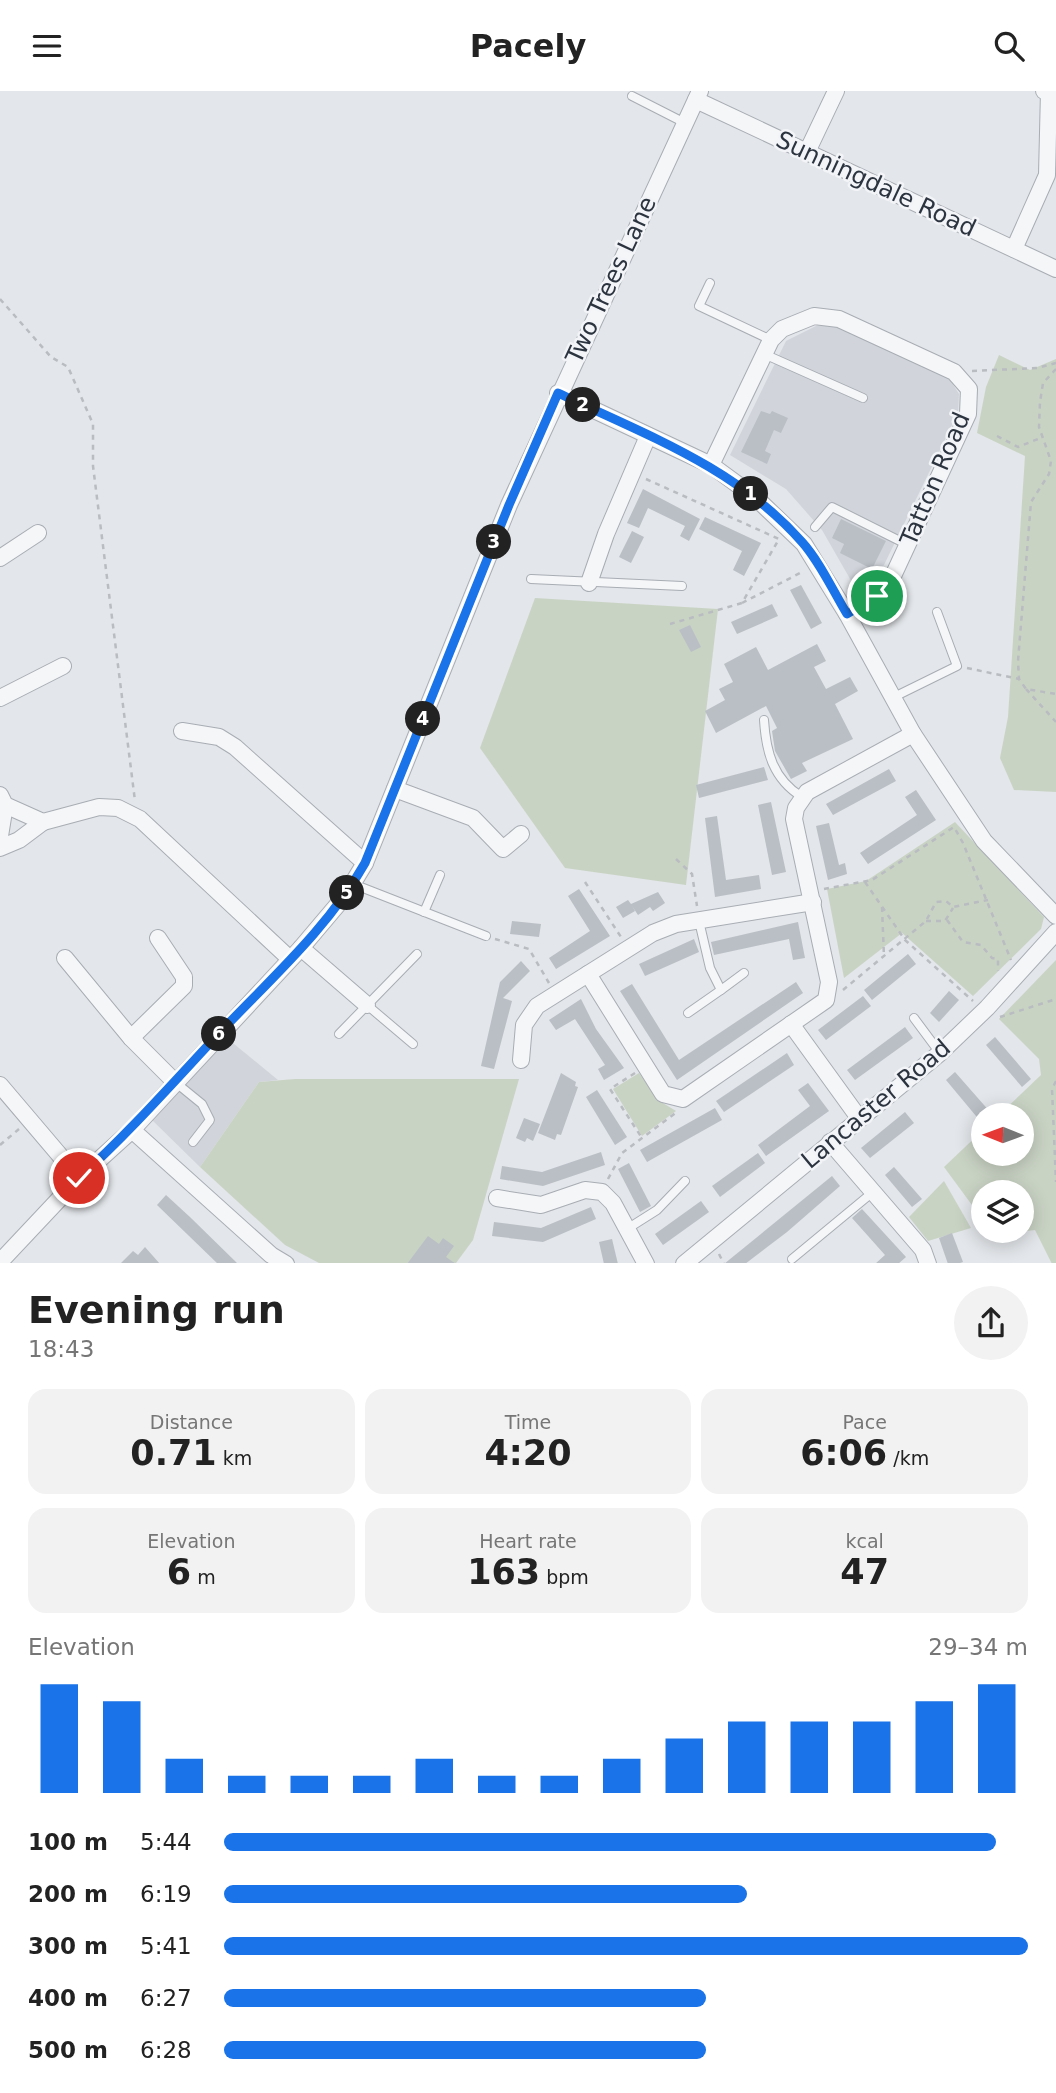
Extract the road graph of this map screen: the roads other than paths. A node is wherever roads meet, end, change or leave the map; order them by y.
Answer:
1 (836, 91) edge
2 (1044, 91) edge
3 (698, 95) edge
4 (632, 96) dead end
5 (685, 123) junction
6 (807, 152) junction
7 (1014, 249) junction
8 (1056, 269) edge
9 (710, 283) dead end
10 (768, 347) junction
11 (558, 393) junction
12 (863, 398) dead end
13 (648, 436) junction
14 (711, 465) junction
15 (815, 527) dead end
16 (38, 533) dead end
17 (908, 545) junction
18 (0, 558) edge
19 (531, 579) dead end
20 (589, 583) junction
21 (682, 586) dead end
22 (937, 612) dead end
23 (847, 614) junction
24 (63, 666) dead end
25 (894, 697) junction
26 (0, 698) edge
27 (764, 720) dead end
28 (182, 731) dead end
29 (913, 734) junction
30 (395, 789) junction
31 (802, 797) junction
32 (3, 800) edge
33 (43, 822) junction
34 (522, 834) dead end
35 (0, 836) edge
36 (0, 848) edge
37 (365, 863) junction
38 (440, 875) dead end
39 (353, 884) junction
40 (815, 896) junction
41 (424, 912) junction
42 (1056, 916) edge
43 (698, 917) junction
44 (1056, 932) edge
45 (486, 936) road end
46 (158, 938) dead end
47 (295, 953) junction
48 (417, 954) dead end
49 (65, 958) dead end
50 (744, 973) dead end
51 (589, 974) junction
52 (721, 990) junction
53 (367, 1005) junction
54 (688, 1013) dead end
55 (914, 1017) dead end
56 (791, 1024) junction
57 (339, 1034) dead end
58 (131, 1038) junction
59 (413, 1044) dead end
60 (940, 1053) junction
61 (521, 1060) dead end
62 (174, 1081) junction
63 (0, 1085) edge
64 (859, 1118) junction
65 (132, 1130) junction
66 (193, 1142) dead end
67 (830, 1142) junction
68 (79, 1178) junction
69 (685, 1181) dead end
70 (873, 1192) junction
71 (496, 1198) dead end
72 (627, 1229) junction
73 (267, 1259) edge
74 (792, 1259) dead end
75 (0, 1262) edge
76 (286, 1263) edge
77 (646, 1263) edge
78 (684, 1263) edge
79 (928, 1263) edge

1 - 6 street
2 - 7 street
3 - 5 street, Two Trees Lane
3 - 6 street, Sunningdale Road
4 - 5 lane
5 - 11 street, Two Trees Lane
6 - 7 street, Sunningdale Road
7 - 8 street, Sunningdale Road
9 - 10 lane
10 - 12 lane
10 - 14 street
10 - 17 street, Tatton Road
11 - 13 street
11 - 30 street, Two Trees Lane
13 - 14 street
13 - 20 street
14 - 23 street
15 - 17 lane
16 - 18 street
17 - 23 street, Tatton Road
19 - 20 lane
20 - 21 lane
22 - 25 lane
23 - 25 street
24 - 26 street
25 - 29 street
27 - 31 lane
28 - 37 street
29 - 31 street
29 - 42 street
30 - 34 street
30 - 37 street, Two Trees Lane
31 - 40 street
32 - 33 street
32 - 35 street
33 - 36 street
33 - 47 street
37 - 39 street, Two Trees Lane
38 - 41 lane
39 - 41 lane
39 - 47 street, Two Trees Lane
40 - 43 street
40 - 56 street
41 - 45 lane
43 - 51 street
43 - 52 lane
44 - 60 street, Lancaster Road
46 - 58 street
47 - 53 street
47 - 62 street, Two Trees Lane
48 - 53 lane
49 - 58 street
50 - 52 lane
51 - 56 street
51 - 61 street
52 - 54 lane
53 - 57 lane
53 - 59 lane
55 - 60 lane
56 - 64 street
58 - 62 street
60 - 64 street, Lancaster Road
62 - 65 street, Two Trees Lane
62 - 66 lane
63 - 68 street
64 - 67 street, Lancaster Road
65 - 68 street, Two Trees Lane
65 - 73 street
67 - 70 street
67 - 78 street, Lancaster Road
68 - 75 street, Two Trees Lane
69 - 72 lane
70 - 74 lane
70 - 79 street
71 - 72 street
72 - 77 street
73 - 76 street

